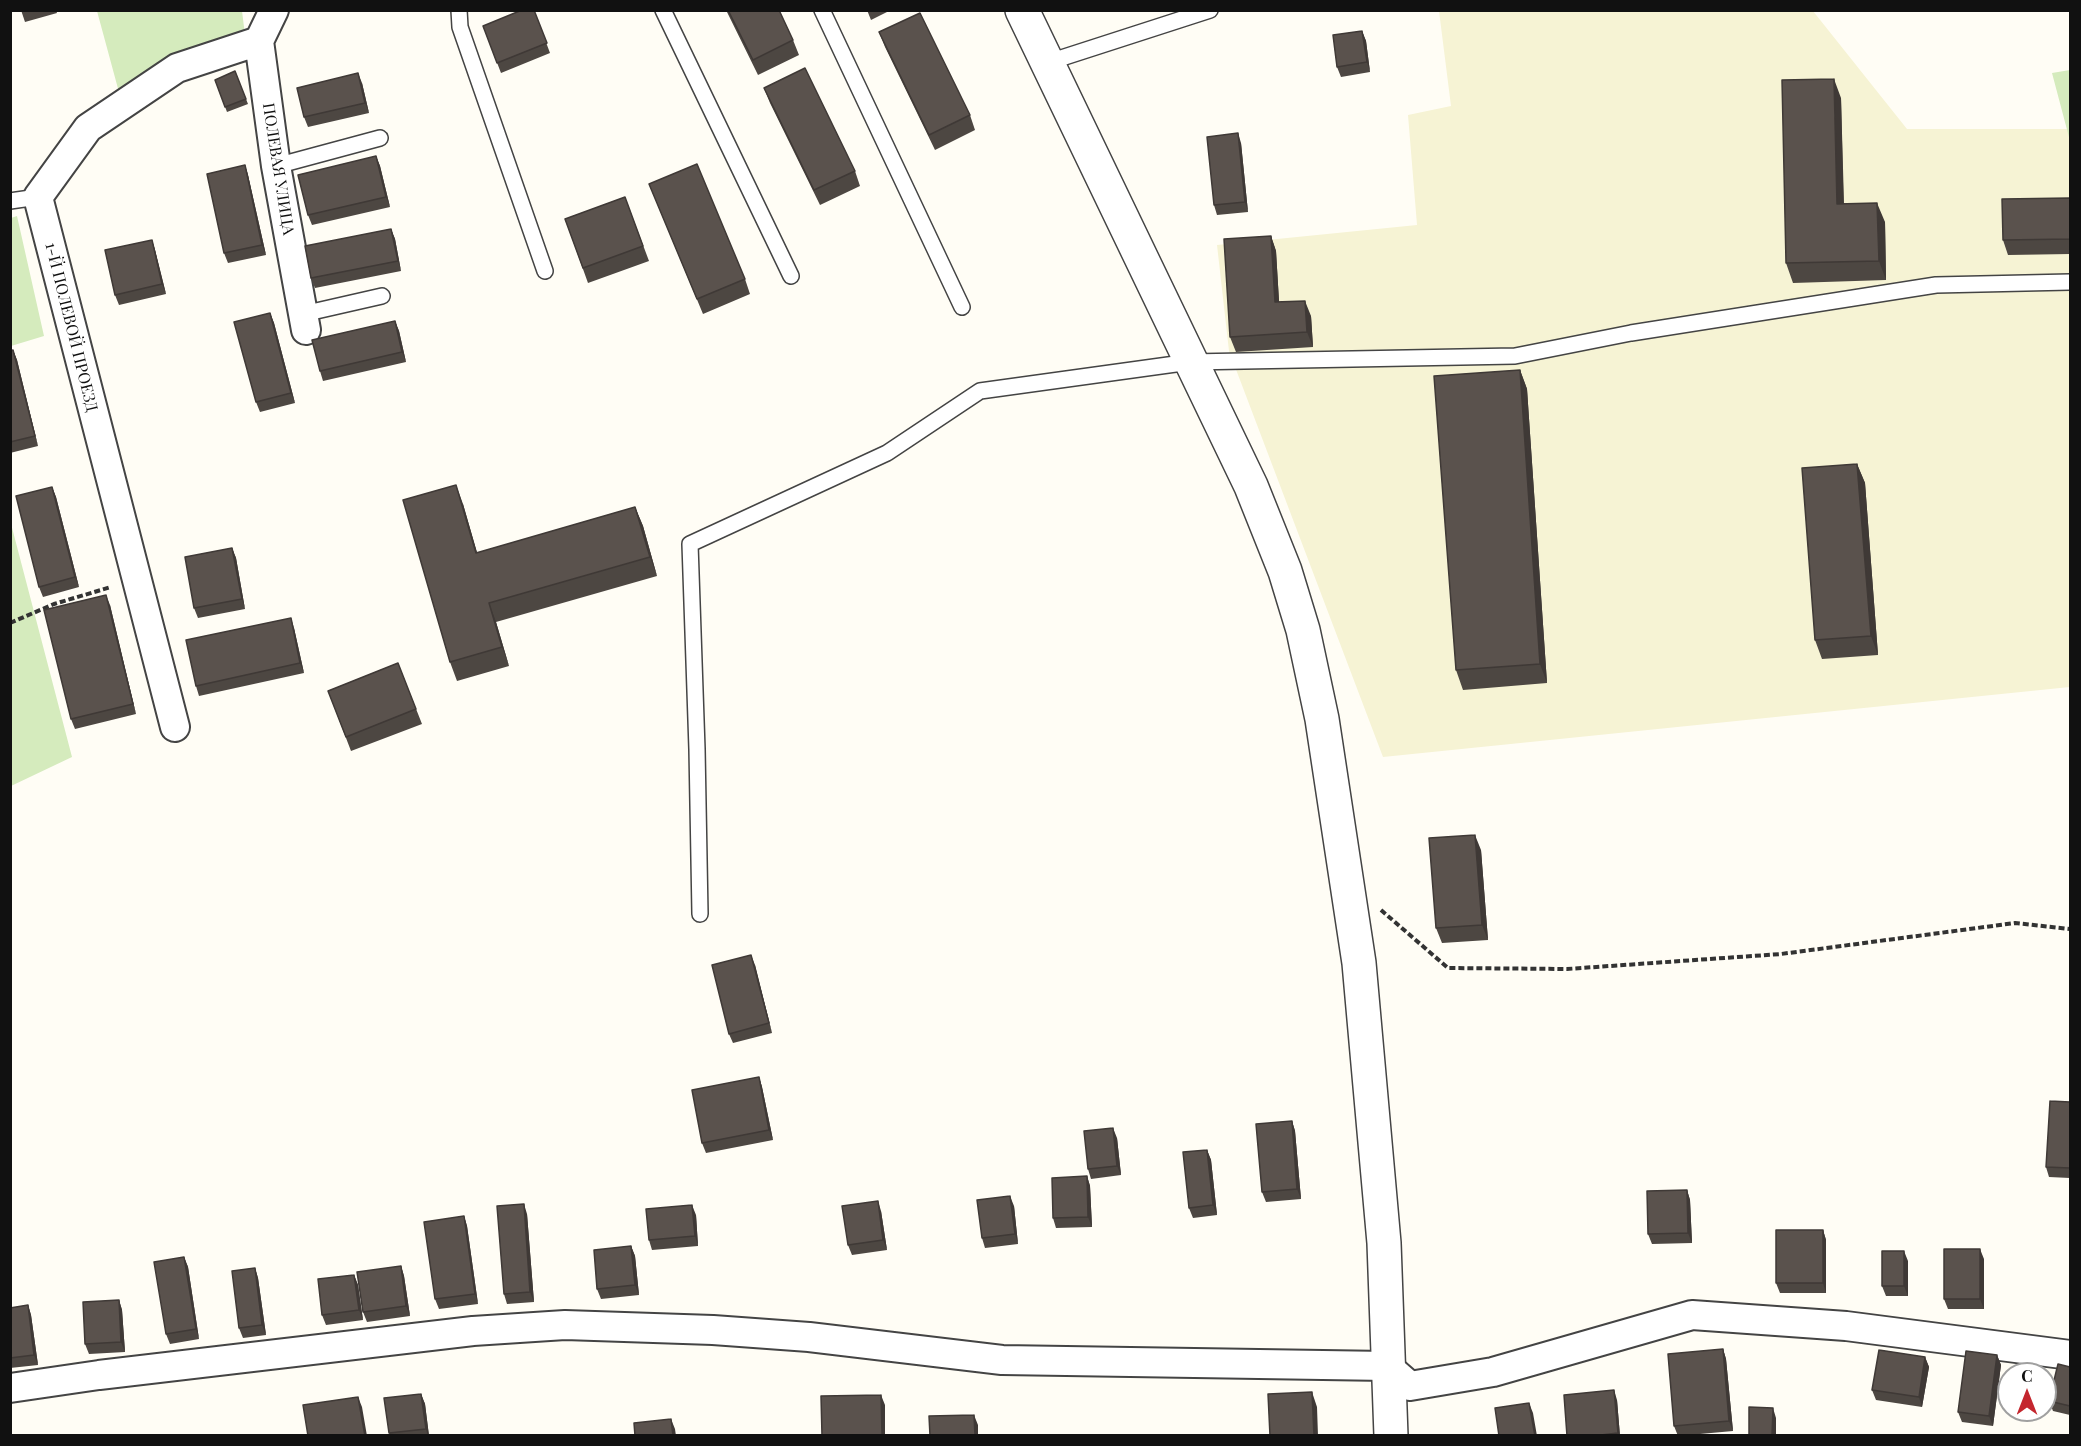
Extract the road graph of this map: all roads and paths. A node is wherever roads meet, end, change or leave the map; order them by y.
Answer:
1 (274, 10) edge
2 (459, 10) edge
3 (663, 10) edge
4 (822, 10) edge
5 (1022, 10) edge
6 (1210, 10) edge
7 (259, 41) junction
8 (1049, 63) junction
9 (380, 138) dead end
10 (276, 166) junction
11 (24, 199) edge
12 (545, 271) dead end
13 (791, 276) dead end
14 (2070, 282) edge
15 (382, 296) dead end
16 (962, 307) dead end
17 (304, 322) joint
18 (1190, 362) junction
19 (136, 580) junction
20 (10, 623) edge
21 (174, 727) dead end
22 (1347, 880) junction
23 (700, 914) dead end
24 (2070, 929) edge
25 (2070, 1355) edge
26 (1387, 1366) junction
27 (10, 1388) edge
28 (1391, 1436) edge

1 - 7 street
2 - 12 lane
3 - 13 lane
4 - 16 lane
5 - 8 street
6 - 8 lane
7 - 10 street, ПОЛЕВАЯ УЛИЦА
7 - 11 street, 1-Й ПОЛЕВОЙ ПРОЕЗД
8 - 18 street
9 - 10 lane
10 - 17 street, ПОЛЕВАЯ УЛИЦА
11 - 19 street, 1-Й ПОЛЕВОЙ ПРОЕЗД
14 - 18 lane
15 - 17 lane
18 - 22 street
18 - 23 lane
19 - 20 path
19 - 21 street, 1-Й ПОЛЕВОЙ ПРОЕЗД
22 - 24 path
22 - 26 street
25 - 26 street
26 - 27 street
26 - 28 street

